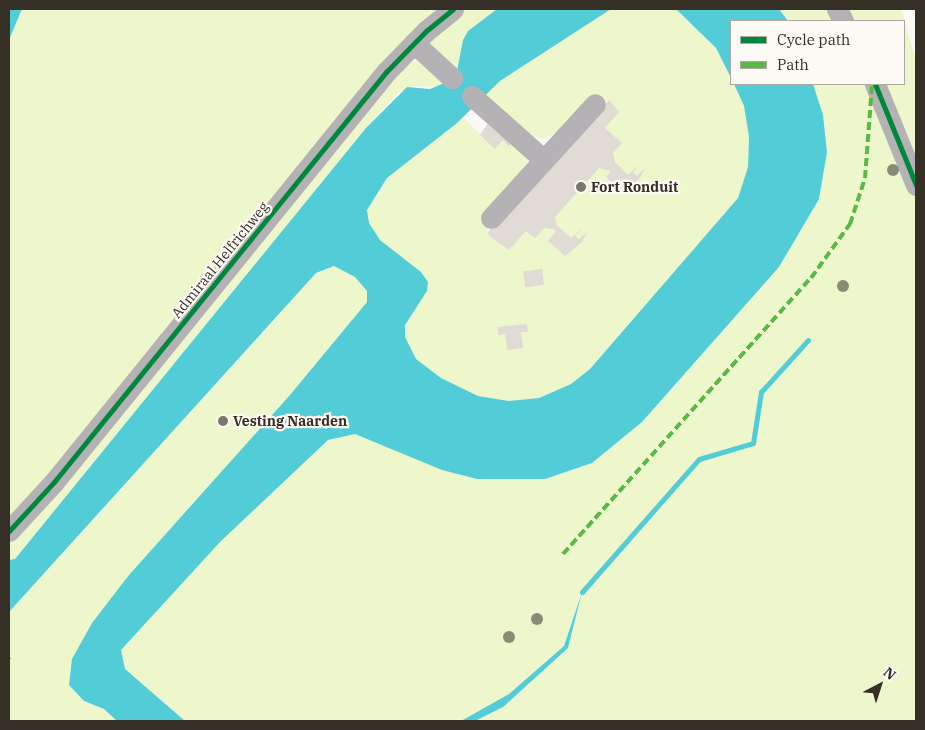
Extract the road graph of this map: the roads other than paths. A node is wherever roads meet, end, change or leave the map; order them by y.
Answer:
1 (453, 9) edge
2 (414, 43) junction
3 (452, 78) dead end
4 (875, 85) edge
5 (472, 96) dead end
6 (596, 104) dead end
7 (544, 160) junction
8 (916, 185) edge
9 (491, 218) dead end
10 (9, 531) edge

1 - 2 street, Admiraal Helfrichweg
2 - 3 street
2 - 10 street, Admiraal Helfrichweg
4 - 8 street
5 - 7 street
6 - 7 street
7 - 9 street

